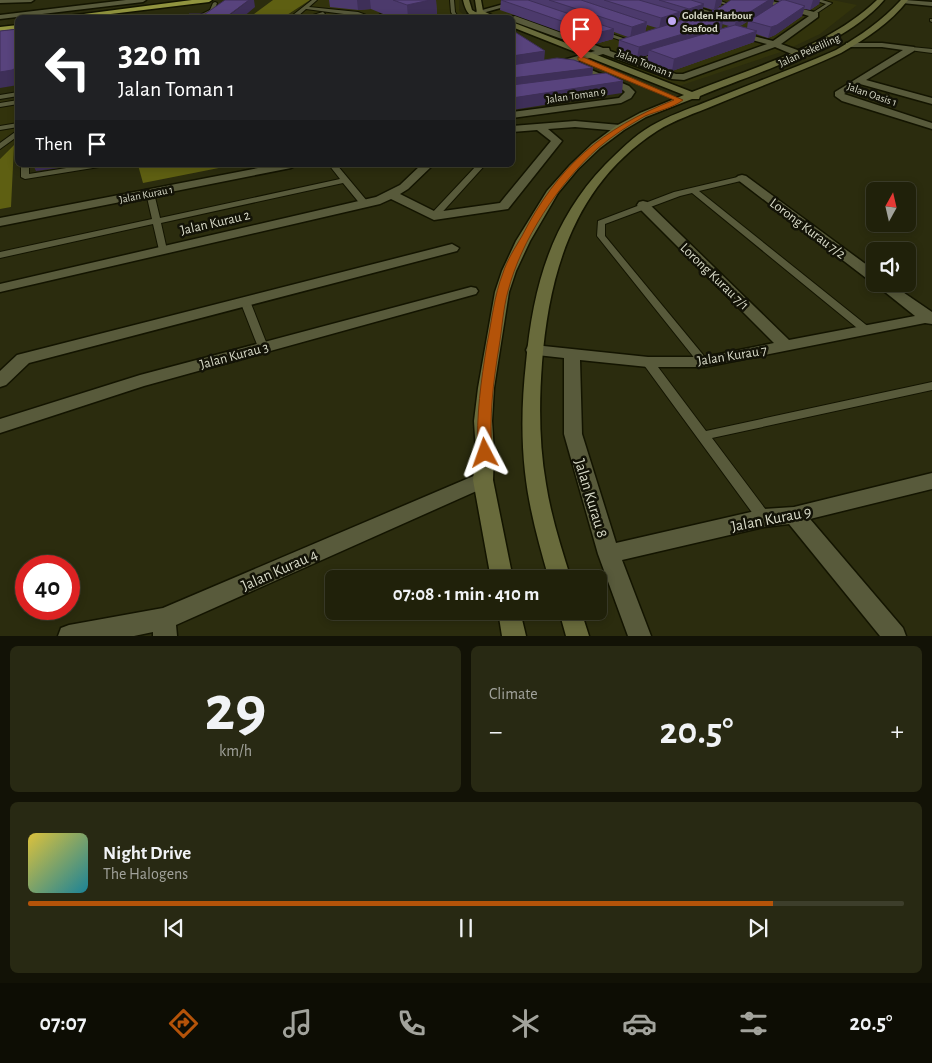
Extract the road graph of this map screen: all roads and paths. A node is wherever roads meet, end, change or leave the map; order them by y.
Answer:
1 (31, 0) edge
2 (143, 0) edge
3 (316, 0) edge
4 (452, 0) edge
5 (466, 0) edge
6 (665, 0) edge
7 (713, 0) edge
8 (738, 0) edge
9 (760, 0) edge
10 (816, 0) edge
11 (881, 0) edge
12 (0, 1) edge
13 (478, 1) edge
14 (904, 1) edge
15 (215, 2) edge
16 (525, 3) edge
17 (506, 4) junction
18 (729, 4) junction
19 (932, 4) edge
20 (780, 6) junction
21 (305, 8) junction
22 (489, 9) junction
23 (773, 10) edge
24 (322, 11) junction
25 (353, 12) junction
26 (715, 14) junction
27 (814, 14) junction
28 (15, 15) edge
29 (17, 15) edge
30 (86, 15) edge
31 (119, 15) edge
32 (204, 15) edge
33 (295, 15) edge
34 (312, 15) edge
35 (342, 15) edge
36 (346, 15) edge
37 (362, 15) edge
38 (455, 15) edge
39 (475, 15) edge
40 (499, 15) edge
41 (0, 17) edge
42 (697, 21) edge
43 (15, 22) edge
44 (515, 23) edge
45 (0, 24) edge
46 (515, 24) edge
47 (515, 24) edge
48 (13, 28) edge
49 (745, 28) edge
50 (0, 30) edge
51 (595, 30) edge
52 (872, 31) junction
53 (733, 32) joint
54 (640, 39) edge
55 (630, 42) junction
56 (777, 45) junction
57 (849, 45) junction
58 (900, 47) junction
59 (810, 48) junction
60 (911, 49) junction
61 (603, 51) junction
62 (670, 51) edge
63 (932, 51) edge
64 (797, 54) junction
65 (592, 55) junction
66 (581, 59) junction
67 (634, 62) junction
68 (567, 63) junction
69 (549, 66) edge
70 (610, 81) junction
71 (858, 81) junction
72 (590, 83) edge
73 (15, 94) edge
74 (0, 97) edge
75 (932, 101) edge
76 (15, 102) edge
77 (695, 102) junction
78 (0, 105) edge
79 (515, 115) edge
80 (15, 126) edge
81 (538, 126) junction
82 (932, 126) edge
83 (0, 128) edge
84 (620, 128) junction
85 (515, 129) edge
86 (15, 134) edge
87 (0, 147) edge
88 (25, 167) edge
89 (87, 167) edge
90 (281, 167) edge
91 (336, 167) edge
92 (425, 167) edge
93 (479, 167) edge
94 (742, 178) joint
95 (346, 180) junction
96 (693, 190) junction
97 (150, 193) junction
98 (392, 195) junction
99 (364, 204) junction
100 (643, 206) junction
101 (434, 216) junction
102 (156, 220) junction
103 (0, 222) edge
104 (452, 248) dead end
105 (163, 250) junction
106 (0, 254) edge
107 (866, 271) edge
108 (0, 288) edge
109 (470, 291) dead end
110 (893, 292) edge
111 (245, 302) junction
112 (930, 318) edge
113 (866, 330) junction
114 (786, 346) junction
115 (263, 348) junction
116 (534, 350) junction
117 (572, 355) junction
118 (648, 362) junction
119 (704, 362) junction
120 (0, 381) edge
121 (932, 386) edge
122 (0, 426) edge
123 (702, 436) junction
124 (483, 480) junction
125 (932, 481) edge
126 (794, 515) junction
127 (764, 518) junction
128 (609, 554) junction
129 (500, 570) edge
130 (558, 570) edge
131 (511, 620) edge
132 (573, 620) edge
133 (164, 627) edge
134 (69, 636) edge
135 (514, 636) edge
136 (578, 636) edge
137 (640, 636) edge
138 (895, 636) edge

1 - 12 street
2 - 29 street
3 - 21 lane
4 - 38 lane
5 - 39 street
6 - 26 street
7 - 18 lane
8 - 18 street
9 - 20 street
10 - 27 lane
11 - 59 street, Jalan Pekeliling
13 - 17 street
13 - 39 street
14 - 19 street
14 - 52 street, Jalan Pekeliling
15 - 30 highway
15 - 31 highway
15 - 32 lane
16 - 17 street
17 - 22 street
18 - 26 street
20 - 23 lane
20 - 27 street
21 - 24 lane
21 - 33 lane
22 - 39 street
22 - 40 street
24 - 25 lane
24 - 34 lane
24 - 35 lane
25 - 36 lane
25 - 37 lane
26 - 42 street
27 - 56 street
28 - 41 street
43 - 45 highway
44 - 61 street
46 - 65 street, Jalan Toman 1
47 - 66 street, Jalan Toman 1
48 - 50 highway
49 - 53 lane
51 - 55 lane
52 - 57 street, Jalan Pekeliling
52 - 58 street
53 - 56 street
54 - 55 street
55 - 61 street
56 - 59 street
56 - 64 street
56 - 67 street
57 - 58 street
57 - 77 street, Jalan Pekeliling
58 - 60 street
59 - 64 street, Jalan Pekeliling
60 - 63 lane
60 - 71 street, Jalan Oasis 1
61 - 65 street
61 - 67 street
62 - 67 lane
64 - 77 street, Jalan Pekeliling
65 - 66 street
65 - 77 street, Jalan Toman 1
66 - 68 street
66 - 77 street, Jalan Toman 1
68 - 69 street
68 - 70 street, Jalan Toman 9
70 - 72 lane
70 - 79 street, Jalan Toman 9
71 - 75 street
71 - 82 street, Jalan Oasis 1
73 - 74 lane
76 - 78 lane
77 - 84 street
77 - 116 street
80 - 83 lane
81 - 84 street
81 - 85 street
81 - 101 street
84 - 124 street
86 - 87 lane
88 - 89 lane
90 - 97 street, Jalan Kurau 1
91 - 95 lane
92 - 98 street, Jalan Kurau 2
93 - 101 lane
94 - 96 lane
94 - 107 street, Lorong Kurau 7/2
95 - 99 lane
95 - 102 lane
96 - 100 lane
96 - 113 lane
97 - 102 lane
97 - 103 street, Jalan Kurau 1
98 - 99 street, Jalan Kurau 2
98 - 101 street
99 - 105 street, Jalan Kurau 2
100 - 114 street, Lorong Kurau 7/1
100 - 119 lane
102 - 105 lane
102 - 106 lane
104 - 111 street
105 - 108 street, Jalan Kurau 2
109 - 115 street, Jalan Kurau 3
110 - 112 street
111 - 115 lane
111 - 120 street
112 - 113 street, Jalan Kurau 7
113 - 114 street, Jalan Kurau 7
114 - 119 street, Jalan Kurau 7
115 - 122 street, Jalan Kurau 3
116 - 117 street, Jalan Kurau 7
116 - 130 street
117 - 118 street, Jalan Kurau 7
117 - 128 street, Jalan Kurau 8
118 - 119 street, Jalan Kurau 7
118 - 123 lane
121 - 123 lane
123 - 127 lane
124 - 129 street
124 - 133 street, Jalan Kurau 4
125 - 126 street, Jalan Kurau 9
126 - 127 street, Jalan Kurau 9
126 - 138 street
127 - 128 street, Jalan Kurau 9
128 - 137 street, Jalan Kurau 8
131 - 135 street
132 - 136 street
133 - 134 street, Jalan Kurau 4

